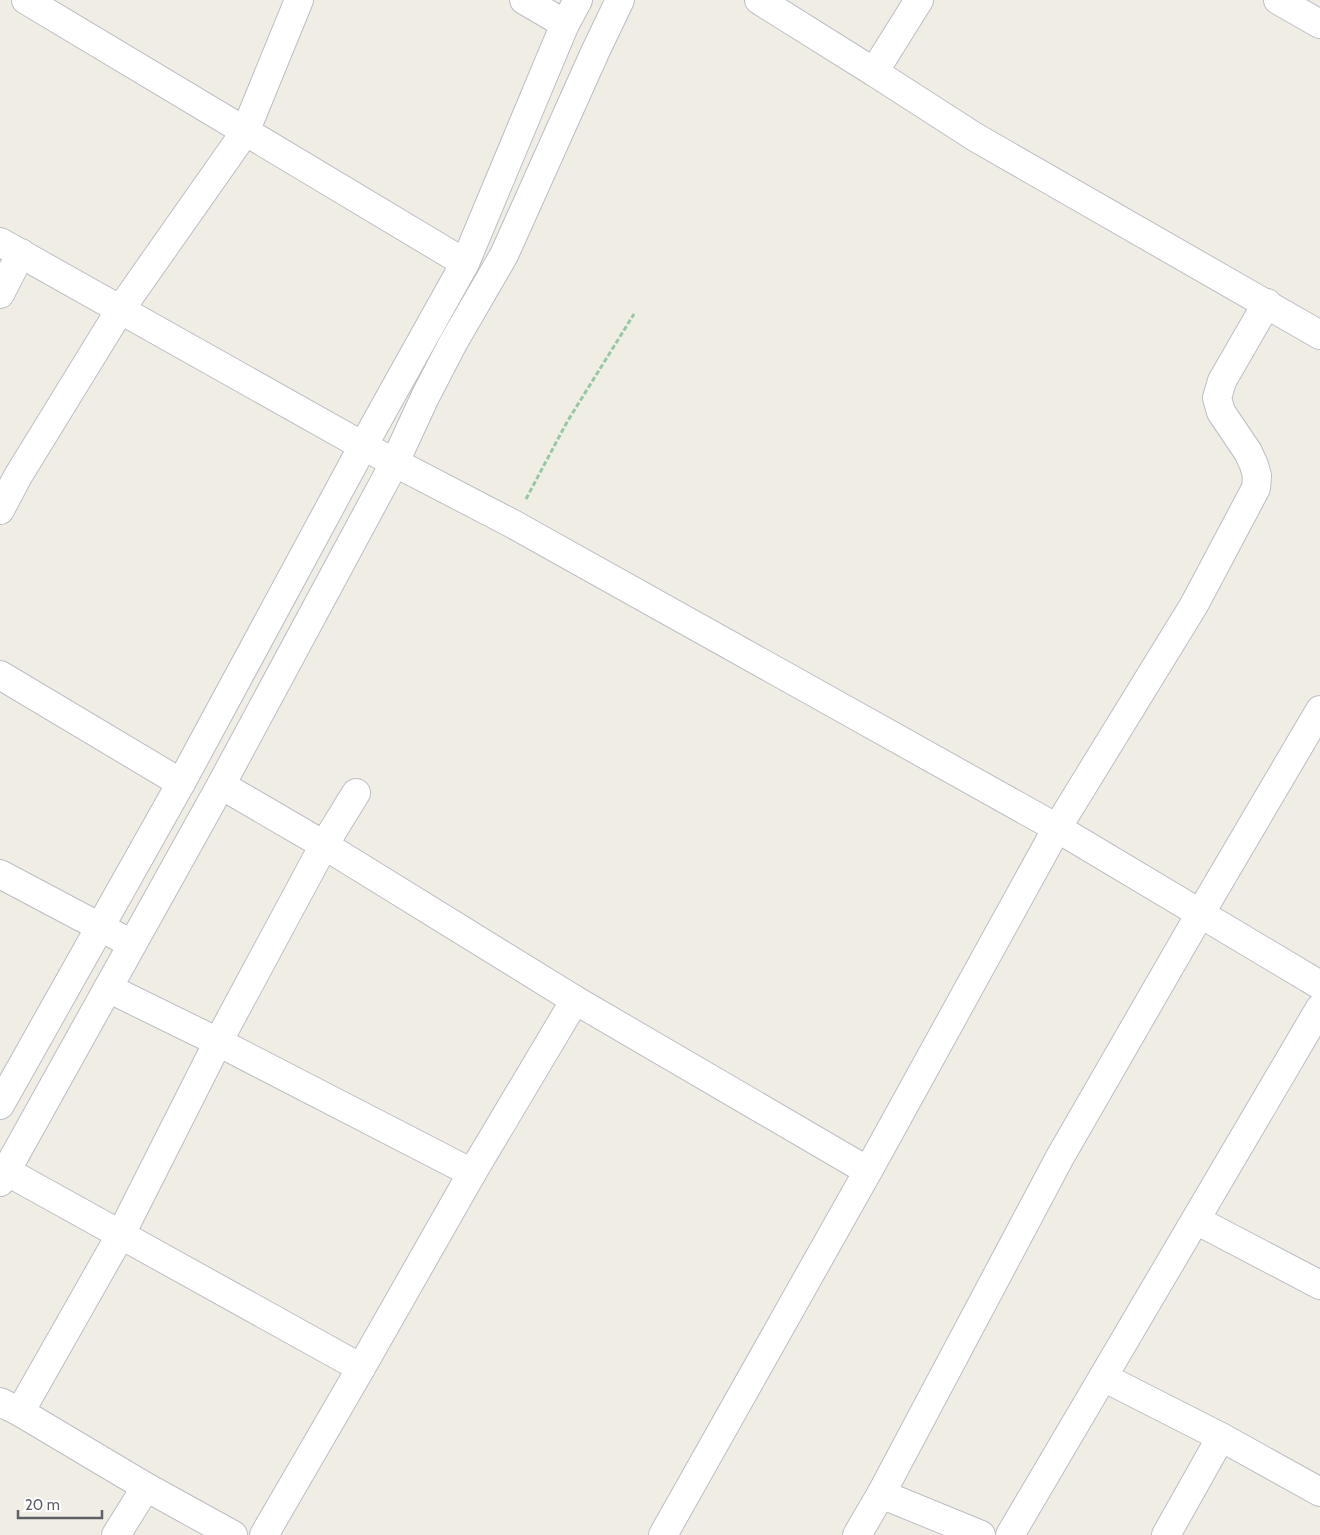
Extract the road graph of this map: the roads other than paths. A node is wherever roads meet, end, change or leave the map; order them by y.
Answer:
1 (26, 0) edge
2 (299, 0) edge
3 (524, 0) edge
4 (578, 0) edge
5 (620, 0) edge
6 (759, 0) edge
7 (918, 0) edge
8 (1278, 0) edge
9 (565, 24) junction
10 (1320, 24) edge
11 (874, 72) junction
12 (245, 132) junction
13 (10, 248) edge
14 (465, 262) junction
15 (0, 294) edge
16 (1266, 303) junction
17 (120, 310) junction
18 (1320, 335) edge
19 (362, 446) junction
20 (395, 462) junction
21 (9, 471) edge
22 (0, 510) edge
23 (0, 675) edge
24 (1320, 710) edge
25 (181, 783) junction
26 (221, 785) junction
27 (356, 794) dead end
28 (1057, 828) junction
29 (324, 845) junction
30 (0, 874) edge
31 (1200, 914) junction
32 (99, 926) junction
33 (132, 944) junction
34 (1320, 985) edge
35 (108, 988) junction
36 (575, 1000) junction
37 (1320, 1008) edge
38 (218, 1042) junction
39 (0, 1105) edge
40 (868, 1171) junction
41 (472, 1173) junction
42 (3, 1176) edge
43 (1196, 1220) junction
44 (121, 1234) junction
45 (1320, 1285) edge
46 (361, 1368) junction
47 (1103, 1377) junction
48 (10, 1407) edge
49 (1221, 1437) junction
50 (146, 1487) junction
51 (1320, 1492) edge
52 (881, 1494) junction
53 (116, 1535) edge
54 (233, 1535) edge
55 (264, 1535) edge
56 (663, 1535) edge
57 (857, 1535) edge
58 (981, 1535) edge
59 (1010, 1535) edge
60 (1166, 1535) edge

1 - 12 street
2 - 12 street
3 - 9 street
4 - 9 street
5 - 20 street
6 - 11 street
7 - 11 street
8 - 10 street
9 - 14 street
11 - 16 street
12 - 14 street
12 - 17 street
13 - 15 street
13 - 17 street
14 - 19 street
16 - 18 street
16 - 28 street
17 - 19 street
17 - 21 street
19 - 20 street
19 - 25 street
20 - 26 street
20 - 28 street
21 - 22 street
23 - 25 street
24 - 31 street
25 - 32 street
26 - 29 street
26 - 33 street
27 - 29 street
28 - 31 street
28 - 40 street
29 - 36 street
29 - 38 street
30 - 32 street
31 - 34 street
31 - 52 street
32 - 33 street
32 - 39 street
33 - 35 street
35 - 38 street
35 - 42 street
36 - 40 street
36 - 41 street
37 - 43 street
38 - 41 street
38 - 44 street
40 - 56 street
41 - 46 street
42 - 44 street
43 - 45 street
43 - 47 street
44 - 46 street
44 - 48 street
46 - 55 street
47 - 49 street
47 - 59 street
48 - 50 street
49 - 51 street
49 - 60 street
50 - 53 street
50 - 54 street
52 - 57 street
52 - 58 street

